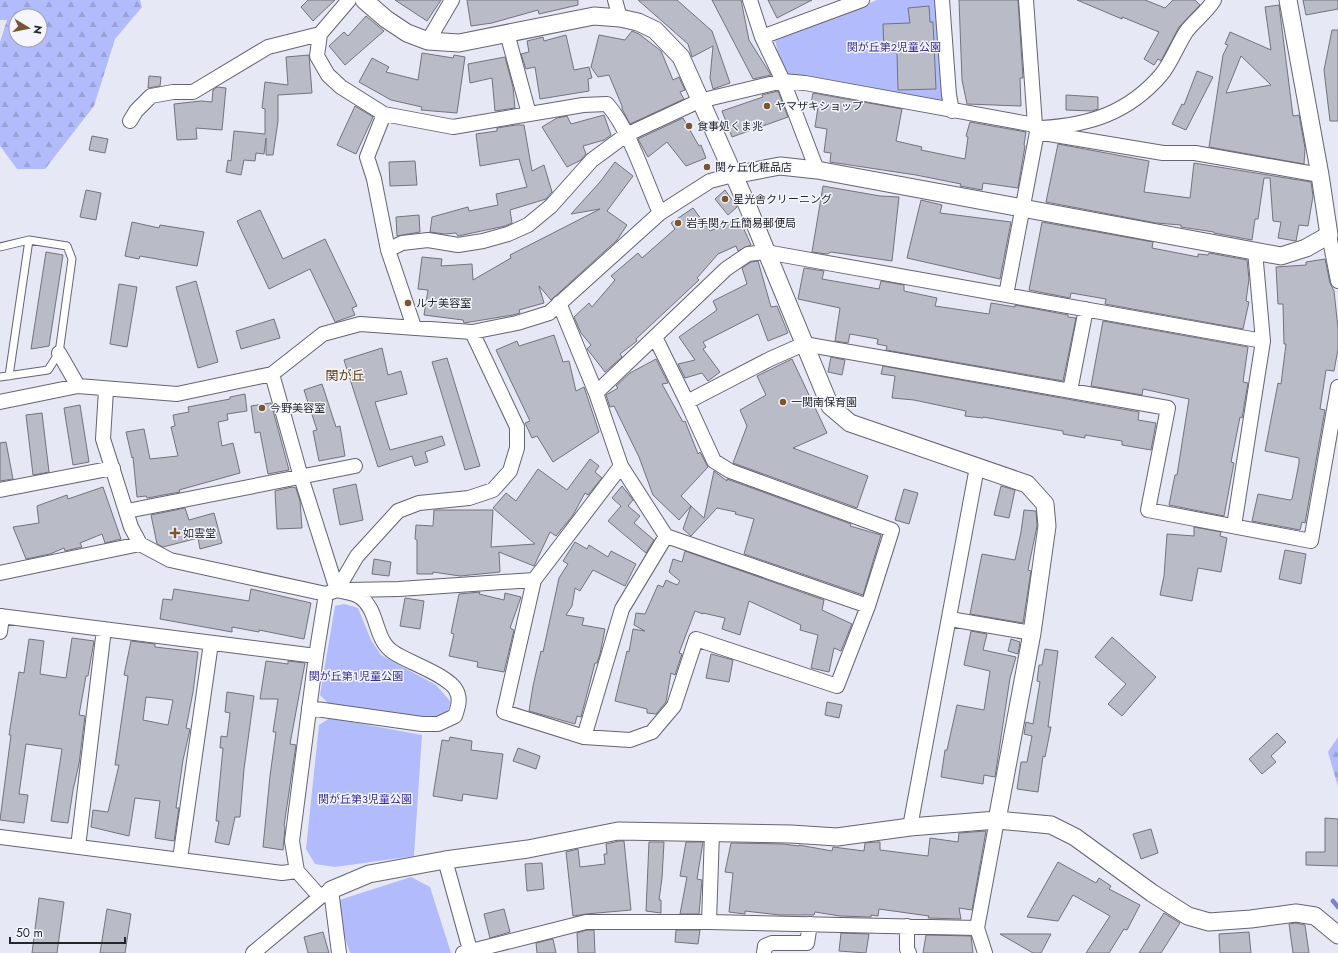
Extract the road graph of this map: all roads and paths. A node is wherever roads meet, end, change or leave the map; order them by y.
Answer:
1 (349, 0) edge
2 (364, 0) edge
3 (452, 0) edge
4 (615, 0) edge
5 (750, 0) edge
6 (862, 0) edge
7 (942, 0) edge
8 (1026, 0) edge
9 (1214, 0) edge
10 (1288, 0) edge
11 (620, 18) junction
12 (507, 33) junction
13 (320, 34) junction
14 (762, 36) junction
15 (428, 41) junction
16 (783, 81) junction
17 (699, 101) junction
18 (952, 111) junction
19 (384, 114) junction
20 (528, 114) junction
21 (130, 121) dead end
22 (1036, 129) junction
23 (626, 135) junction
24 (817, 170) junction
25 (733, 175) junction
26 (1320, 175) junction
27 (1022, 209) junction
28 (660, 213) junction
29 (1329, 235) junction
30 (30, 240) junction
31 (0, 247) edge
32 (388, 250) junction
33 (1255, 251) junction
34 (766, 252) junction
35 (1338, 281) edge
36 (1006, 295) junction
37 (559, 303) junction
38 (1086, 309) junction
39 (414, 327) junction
40 (472, 332) junction
41 (655, 338) junction
42 (1263, 341) junction
43 (804, 344) junction
44 (59, 353) junction
45 (272, 374) junction
46 (9, 376) junction
47 (0, 377) edge
48 (78, 386) junction
49 (1338, 386) edge
50 (106, 390) junction
51 (1070, 391) junction
52 (596, 393) junction
53 (0, 402) edge
54 (687, 402) junction
55 (355, 466) dead end
56 (621, 466) junction
57 (977, 467) junction
58 (113, 468) junction
59 (301, 477) junction
60 (0, 490) edge
61 (127, 511) junction
62 (1234, 526) junction
63 (666, 536) junction
64 (140, 544) junction
65 (0, 573) edge
66 (534, 580) junction
67 (331, 592) junction
68 (868, 606) junction
69 (1, 616) edge
70 (950, 619) junction
71 (104, 629) junction
72 (0, 632) edge
73 (1032, 634) junction
74 (211, 643) junction
75 (316, 656) junction
76 (310, 708) junction
77 (584, 737) junction
78 (997, 820) junction
79 (910, 827) junction
80 (712, 832) junction
81 (0, 837) edge
82 (78, 847) junction
83 (180, 859) junction
84 (445, 860) junction
85 (297, 871) junction
86 (325, 893) junction
87 (709, 922) junction
88 (810, 924) junction
89 (907, 926) junction
90 (977, 928) junction
91 (1338, 935) edge
92 (466, 952) edge
93 (254, 953) edge
94 (339, 953) edge
95 (764, 953) edge
96 (909, 953) edge
97 (985, 953) edge

1 - 13 street
2 - 15 street
3 - 15 street
4 - 11 street
5 - 14 street
6 - 14 street
7 - 18 street
8 - 22 street
9 - 22 street
10 - 26 street
11 - 12 street
11 - 17 street
12 - 15 street
12 - 20 street
13 - 19 street
13 - 21 street
14 - 16 street
16 - 17 street
16 - 18 street
16 - 24 street
17 - 23 street
17 - 25 street
18 - 22 street
19 - 20 street
19 - 32 street
20 - 23 street
22 - 26 street
22 - 27 street
23 - 28 street
23 - 32 street
24 - 25 street
24 - 27 street
25 - 28 street
25 - 34 street
26 - 29 street
27 - 33 street
27 - 36 street
28 - 37 street
29 - 33 street
29 - 35 street
30 - 31 lane
30 - 44 lane
30 - 46 lane
32 - 39 street
33 - 42 street
34 - 36 street
34 - 41 street
34 - 43 street
36 - 38 street
37 - 40 street
37 - 52 street
38 - 42 street
38 - 51 street
39 - 40 street
39 - 45 street
40 - 67 street
41 - 52 street
41 - 54 street
42 - 62 street
43 - 51 street
43 - 54 street
43 - 57 street
44 - 46 lane
44 - 48 street
45 - 50 street
45 - 59 street
46 - 47 lane
48 - 50 street
48 - 53 street
49 - 62 street
50 - 58 street
51 - 62 street
52 - 56 street
54 - 68 street
55 - 59 street
56 - 63 street
56 - 66 street
57 - 70 street
57 - 73 street
58 - 60 street
58 - 61 street
59 - 61 street
59 - 67 street
61 - 64 street
63 - 68 street
63 - 77 street
64 - 65 street
64 - 67 street
66 - 67 street
66 - 77 street
67 - 75 street
67 - 76 street
68 - 77 street
69 - 71 street
69 - 72 street
70 - 73 street
70 - 79 street
71 - 74 street
71 - 82 street
73 - 78 street
74 - 75 street
74 - 83 street
75 - 76 street
76 - 85 street
78 - 79 street
78 - 90 street
78 - 91 street
79 - 80 street
80 - 84 street
80 - 87 street
81 - 82 street
82 - 83 street
83 - 85 street
84 - 86 street
84 - 92 street
85 - 86 street
86 - 93 street
86 - 94 street
87 - 88 street
87 - 92 street
88 - 89 street
88 - 95 street
89 - 90 street
89 - 96 street
90 - 97 street

